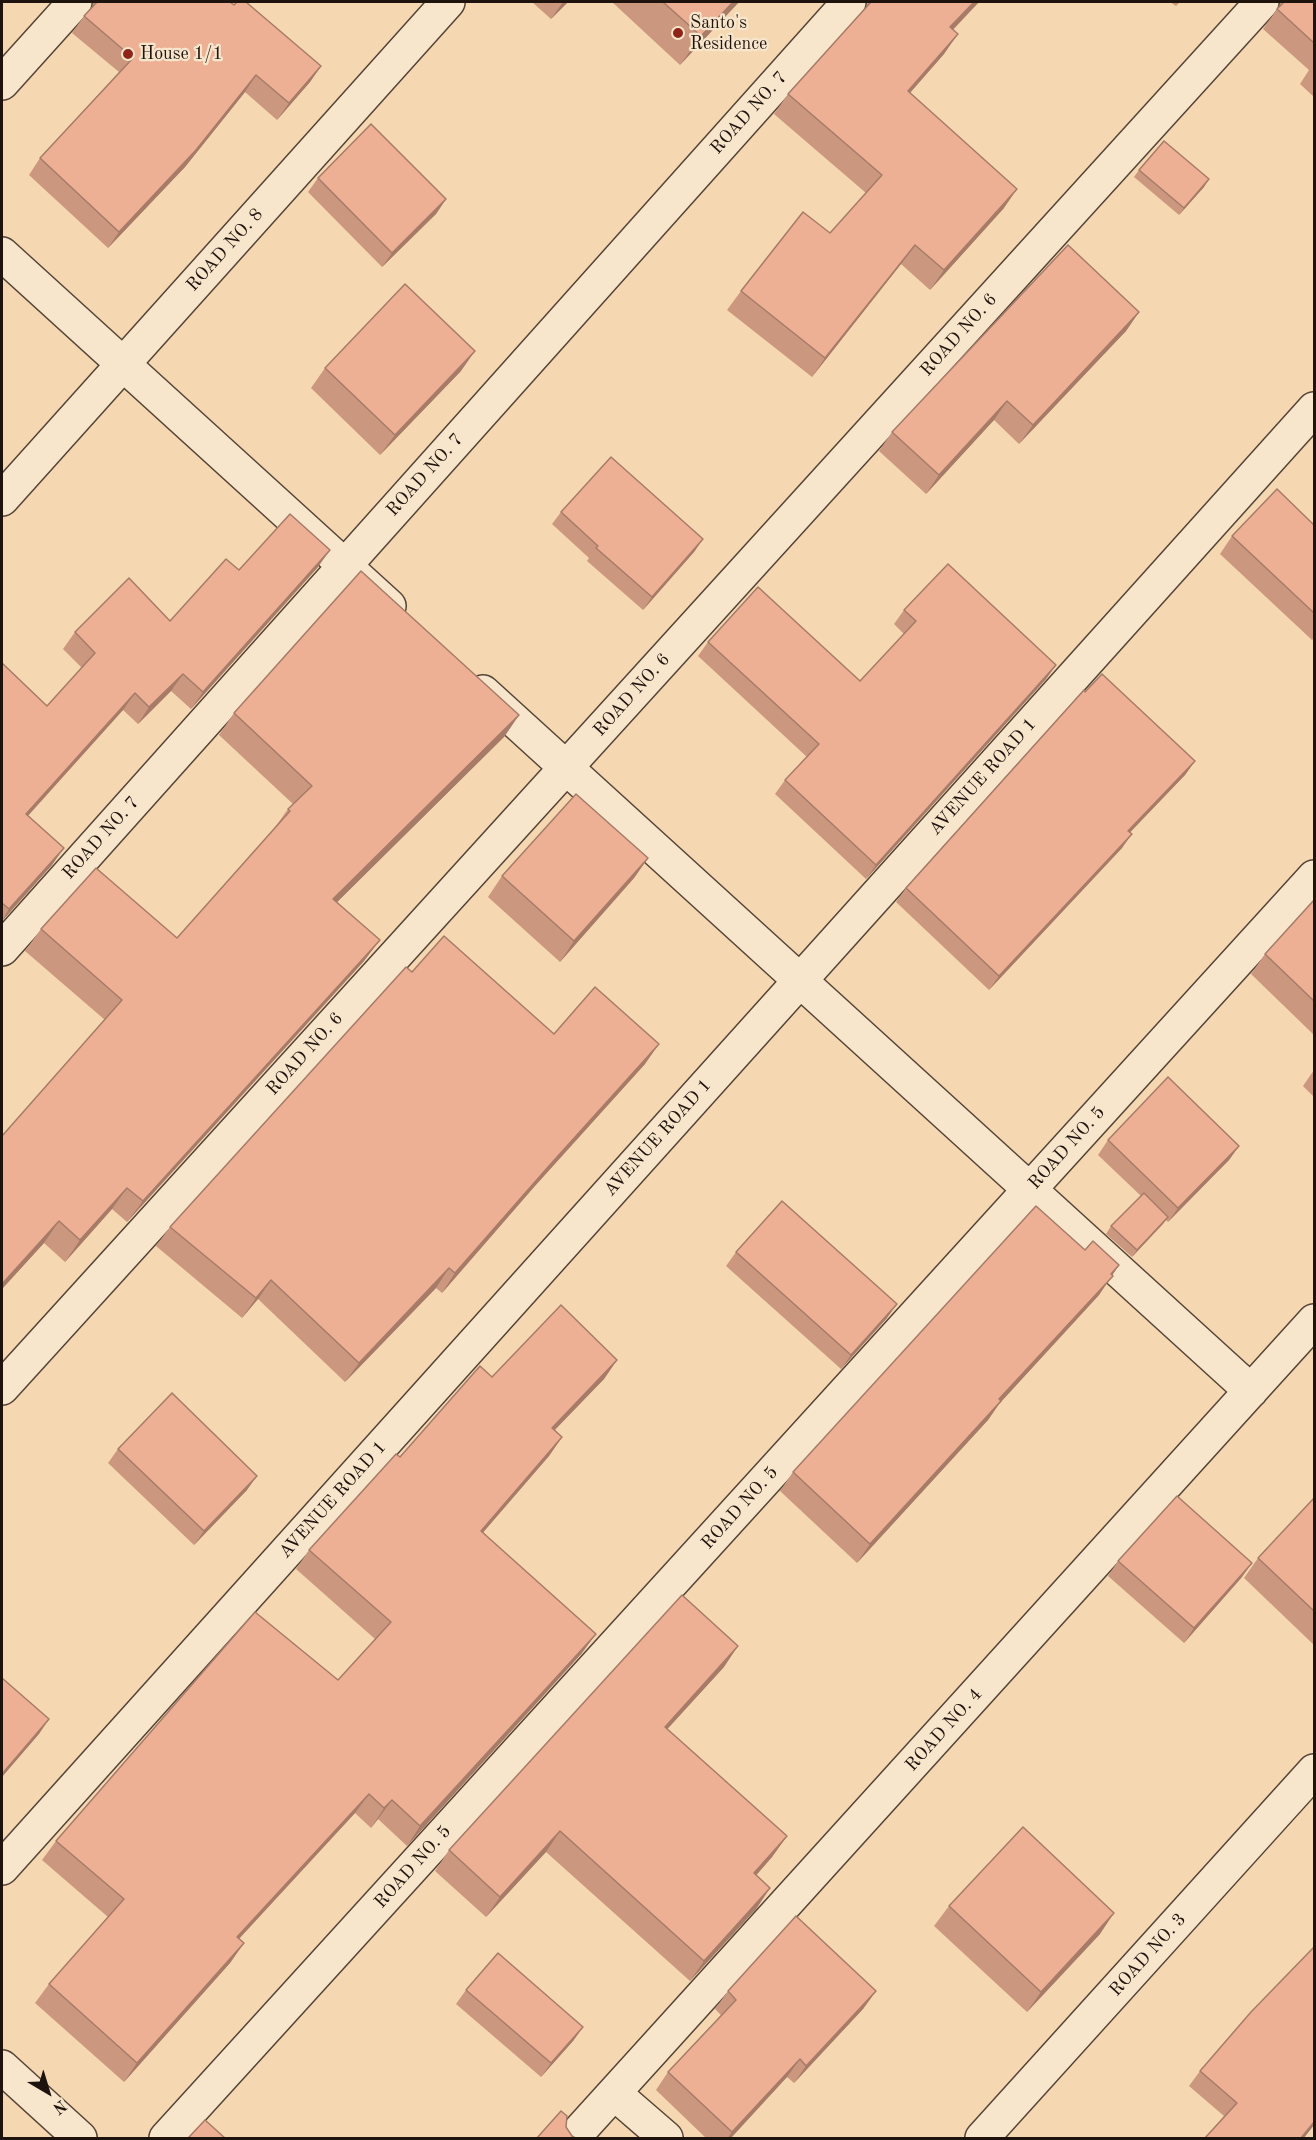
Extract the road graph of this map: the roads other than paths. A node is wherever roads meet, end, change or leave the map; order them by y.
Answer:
1 (75, 2) edge
2 (448, 2) edge
3 (849, 2) edge
4 (1262, 2) edge
5 (2, 83) edge
6 (2, 254) edge
7 (122, 364) junction
8 (1314, 409) edge
9 (2, 499) edge
10 (344, 566) junction
11 (406, 622) edge
12 (459, 670) edge
13 (566, 767) junction
14 (1314, 877) edge
15 (2, 949) edge
16 (800, 981) junction
17 (1030, 1190) junction
18 (1314, 1321) edge
19 (2, 1388) edge
20 (1251, 1391) junction
21 (1314, 1770) edge
22 (2, 1868) edge
23 (2, 2067) edge
24 (615, 2093) junction
25 (80, 2139) edge
26 (166, 2139) edge
27 (573, 2139) edge
28 (666, 2139) edge
29 (982, 2139) edge

1 - 5 street
2 - 7 street, ROAD NO. 8
3 - 10 street, ROAD NO. 7
4 - 13 street, ROAD NO. 6
6 - 7 street
7 - 9 street, ROAD NO. 8
7 - 10 street
8 - 16 street, AVENUE ROAD 1
10 - 11 street
10 - 15 street, ROAD NO. 7
12 - 13 street
13 - 16 street
13 - 19 street, ROAD NO. 6
14 - 17 street, ROAD NO. 5
16 - 17 street
16 - 22 street, AVENUE ROAD 1
17 - 20 street
17 - 26 street, ROAD NO. 5
18 - 20 street, ROAD NO. 4
20 - 24 street, ROAD NO. 4
21 - 29 street, ROAD NO. 3
23 - 25 street
24 - 27 street, ROAD NO. 4
24 - 28 street

